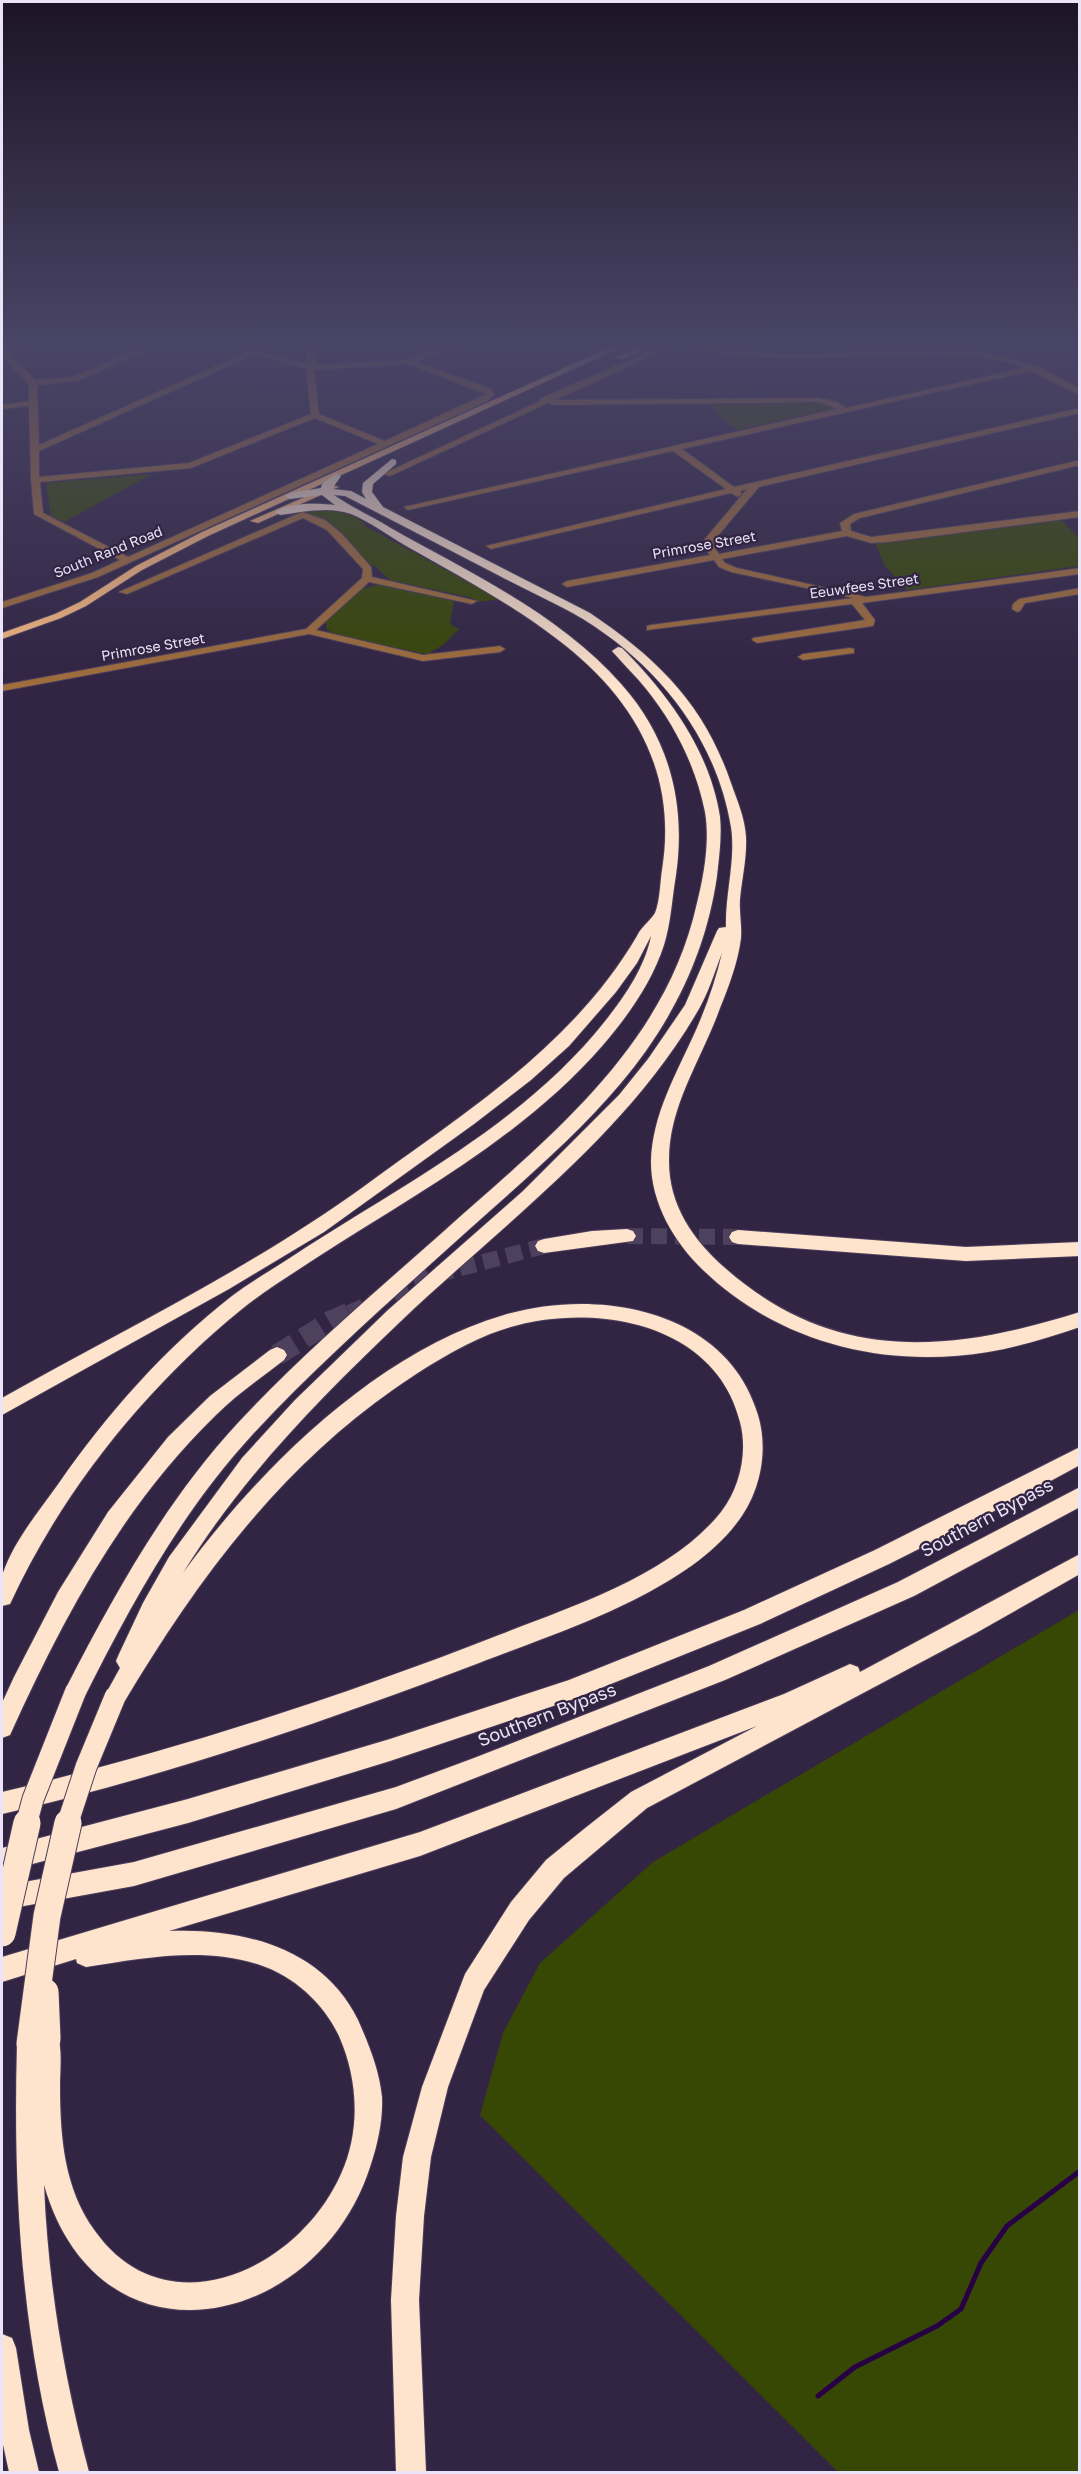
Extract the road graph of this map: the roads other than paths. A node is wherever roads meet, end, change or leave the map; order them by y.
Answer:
1 (34, 456) edge
2 (212, 456) edge
3 (357, 456) edge
4 (379, 456) edge
5 (405, 456) edge
6 (424, 456) edge
7 (637, 456) edge
8 (686, 456) edge
9 (879, 456) edge
10 (392, 462) junction
11 (1080, 462) edge
12 (387, 474) dead end
13 (336, 476) junction
14 (357, 478) dead end
15 (35, 480) junction
16 (347, 482) dead end
17 (756, 485) junction
18 (732, 490) junction
19 (327, 491) junction
20 (290, 496) junction
21 (743, 501) junction
22 (408, 507) dead end
23 (380, 509) junction
24 (280, 512) junction
25 (1080, 514) edge
26 (362, 516) junction
27 (847, 532) junction
28 (181, 546) junction
29 (491, 546) dead end
30 (171, 551) junction
31 (715, 557) junction
32 (128, 560) junction
33 (197, 561) junction
34 (1080, 571) edge
35 (368, 576) junction
36 (1026, 578) junction
37 (567, 584) dead end
38 (838, 591) junction
39 (1080, 591) edge
40 (124, 592) dead end
41 (866, 599) junction
42 (1038, 599) junction
43 (472, 601) dead end
44 (855, 601) junction
45 (841, 602) junction
46 (2, 605) edge
47 (564, 606) junction
48 (1017, 609) dead end
49 (651, 628) dead end
50 (309, 631) junction
51 (3, 634) edge
52 (805, 634) junction
53 (757, 640) dead end
54 (500, 649) dead end
55 (850, 651) dead end
56 (820, 655) junction
57 (803, 657) dead end
58 (2, 688) edge
59 (661, 915) junction
60 (731, 916) junction
61 (627, 1236) tunnel mouth
62 (738, 1237) tunnel mouth
63 (544, 1246) tunnel mouth
64 (1080, 1249) edge
65 (1080, 1318) edge
66 (277, 1355) tunnel mouth
67 (2, 1407) edge
68 (1080, 1455) edge
69 (1080, 1496) edge
70 (1070, 1569) edge
71 (2, 1597) edge
72 (117, 1694) junction
73 (2, 1727) edge
74 (2, 1803) edge
75 (2, 1860) edge
76 (2, 1898) edge
77 (2, 1933) edge
78 (40, 1950) junction
79 (2, 1969) edge
80 (39, 2041) junction
81 (2, 2348) edge
82 (24, 2472) edge
83 (74, 2472) edge
84 (411, 2472) edge

1 - 15 street
2 - 15 street
3 - 32 street, South Rand Road
4 - 13 main road, South Rand Road
5 - 10 main road
6 - 12 street
7 - 22 street
8 - 18 street
9 - 17 street
10 - 14 main road
10 - 23 highway
11 - 27 street
13 - 19 highway
13 - 20 main road, South Rand Road
15 - 32 street
16 - 19 main road, South Rand Road
17 - 18 street
17 - 21 street
18 - 21 street
18 - 29 street
19 - 20 highway
19 - 23 highway
19 - 24 main road, South Rand Road
19 - 26 highway
20 - 28 main road, South Rand Road
21 - 31 street
23 - 47 highway
24 - 26 highway
24 - 28 main road, South Rand Road
25 - 27 street
26 - 59 highway
27 - 31 street, Primrose Street
28 - 30 main road, South Rand Road
30 - 33 street, South Rand Road
30 - 51 main road, South Rand Road
31 - 37 street, Primrose Street
31 - 38 street
32 - 46 street, South Rand Road
33 - 35 street
33 - 40 street
34 - 36 street, Eeuwfees Street
35 - 43 street
35 - 50 street
36 - 41 street, Eeuwfees Street
36 - 42 street
38 - 41 street
38 - 45 street
39 - 42 street
41 - 44 street, Eeuwfees Street
42 - 48 street
44 - 45 street, Eeuwfees Street
44 - 52 street
45 - 49 street, Eeuwfees Street
47 - 60 highway
47 - 77 highway, bridge
50 - 54 street, Primrose Street
50 - 58 street, Primrose Street
52 - 53 street
52 - 56 street
55 - 56 street
56 - 57 street
59 - 67 highway
59 - 71 highway
60 - 65 highway
60 - 72 highway
61 - 63 highway
62 - 64 highway
66 - 73 highway
68 - 75 highway, Southern Bypass
69 - 76 highway, Southern Bypass
70 - 78 highway
70 - 84 highway
72 - 74 highway
72 - 78 highway, bridge
78 - 79 highway
78 - 80 highway, bridge
78 - 80 highway
80 - 83 highway
81 - 82 highway

